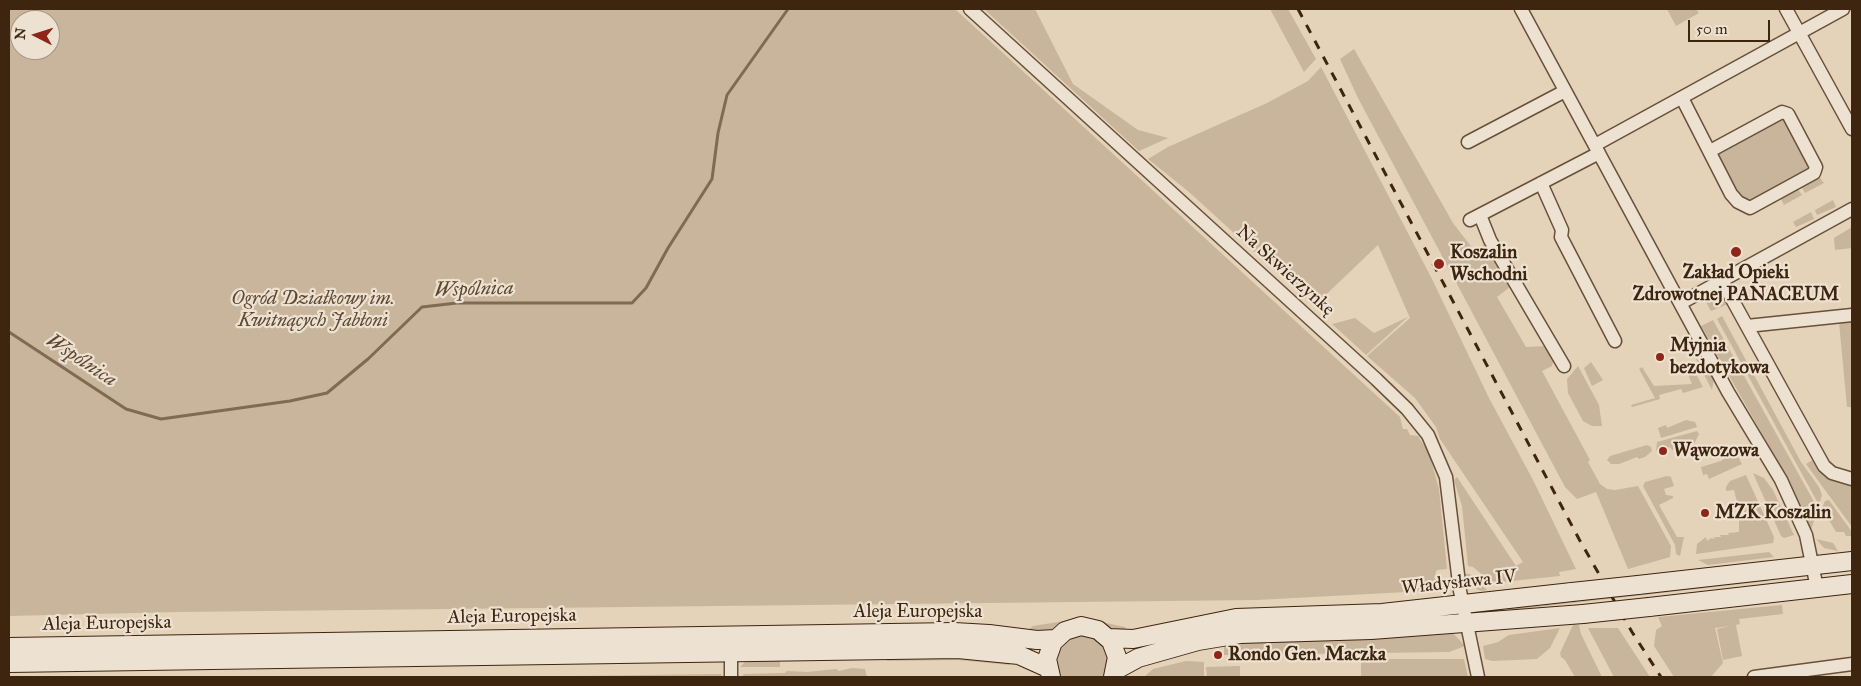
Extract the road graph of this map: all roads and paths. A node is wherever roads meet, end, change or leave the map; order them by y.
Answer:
1 (970, 9) edge
2 (1521, 9) edge
3 (1786, 9) edge
4 (1843, 9) edge
5 (1799, 33) junction
6 (1565, 91) junction
7 (1682, 98) junction
8 (1852, 129) edge
9 (1468, 142) dead end
10 (1597, 149) junction
11 (1710, 151) junction
12 (1541, 183) junction
13 (1852, 209) edge
14 (1722, 281) junction
15 (1681, 303) junction
16 (1852, 315) edge
17 (1747, 326) junction
18 (1616, 341) dead end
19 (1564, 366) dead end
20 (1852, 479) edge
21 (1852, 561) edge
22 (1814, 565) junction
23 (1852, 584) edge
24 (1817, 588) junction
25 (1462, 604) junction
26 (1466, 622) junction
27 (1109, 638) junction
28 (1055, 639) junction
29 (731, 644) junction
30 (9, 647) edge
31 (9, 663) edge
32 (1852, 664) edge
33 (1049, 673) edge
34 (1115, 674) edge
35 (731, 677) edge
36 (1478, 677) edge
37 (1754, 677) edge

1 - 25 street, Na Skwierzynkę
2 - 6 street
3 - 5 street
4 - 5 street
5 - 7 street
5 - 8 street
6 - 9 street
6 - 10 street
7 - 10 street
7 - 11 street
10 - 12 street
10 - 15 street
11 - 11 street
12 - 18 street
12 - 19 street
13 - 14 street
14 - 15 street
14 - 17 street
15 - 22 street
16 - 17 street
17 - 20 street
21 - 22 main road, Władysława IV
22 - 24 street
22 - 25 main road, Władysława IV, bridge
23 - 24 main road, Władysława IV
24 - 26 main road, Władysława IV, bridge
25 - 26 street, Na Skwierzynkę
25 - 27 main road, Władysława IV
26 - 34 main road, Władysława IV
26 - 36 street, Władysława IV
27 - 28 main road
27 - 34 main road
28 - 29 main road, Aleja Europejska
28 - 33 main road
29 - 30 main road, Aleja Europejska
29 - 31 main road, Aleja Europejska
29 - 33 main road, Aleja Europejska
29 - 35 street
32 - 37 street

